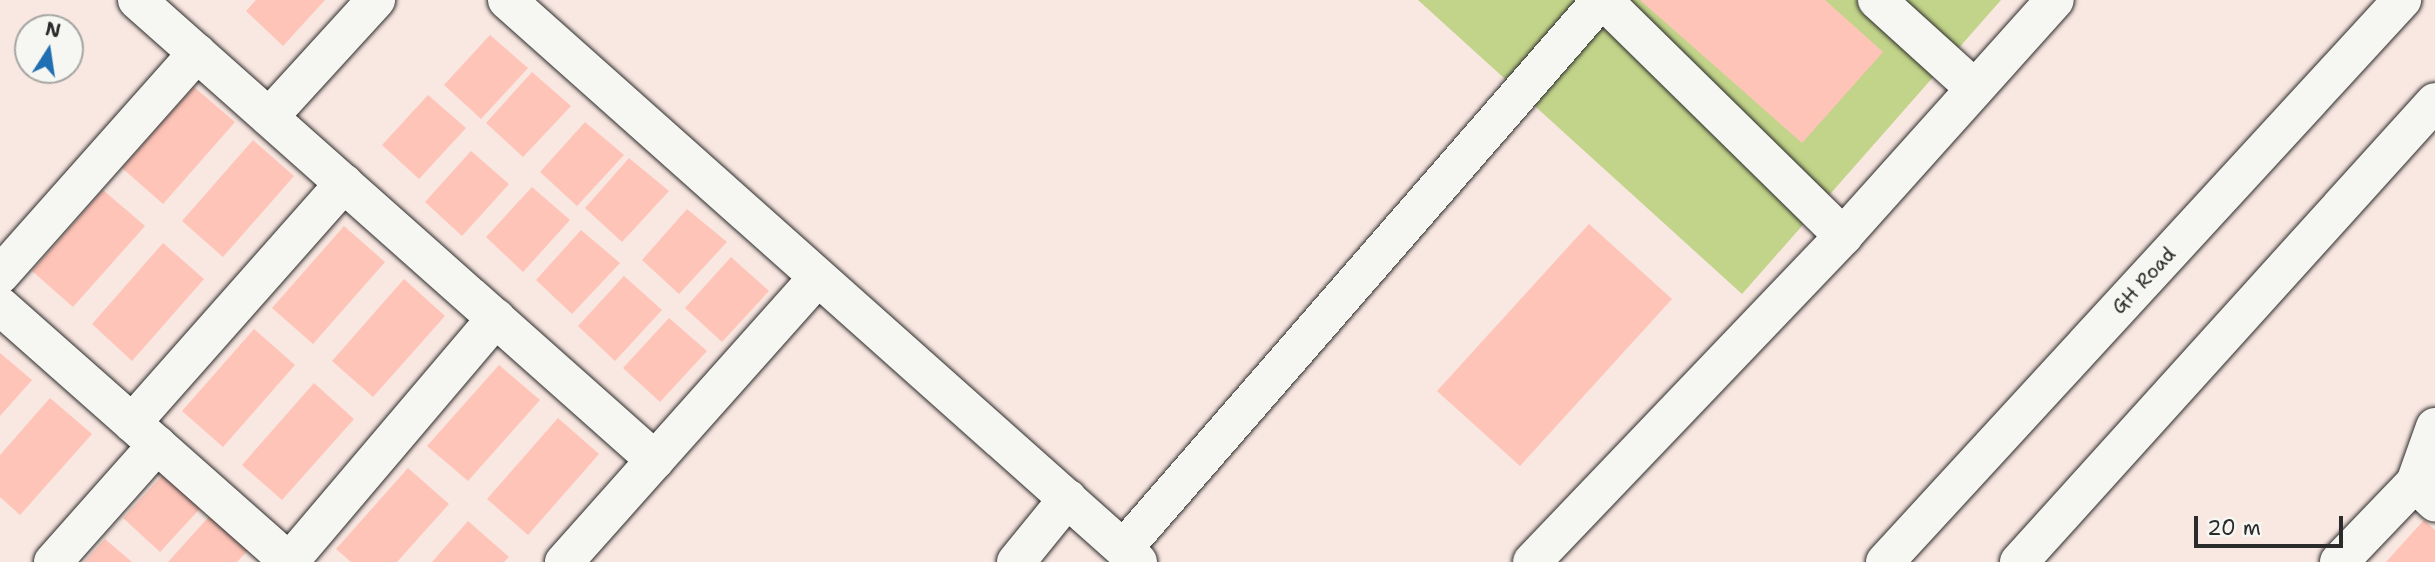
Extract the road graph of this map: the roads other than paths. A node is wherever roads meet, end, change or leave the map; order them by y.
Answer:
1 (136, 0) edge
2 (376, 0) edge
3 (507, 0) edge
4 (1602, 0) edge
5 (1877, 0) edge
6 (2055, 0) edge
7 (2402, 0) edge
8 (197, 53) junction
9 (1975, 89) junction
10 (2435, 102) edge
11 (268, 117) junction
12 (344, 183) junction
13 (1843, 236) junction
14 (0, 275) edge
15 (817, 278) junction
16 (0, 306) edge
17 (496, 318) junction
18 (2435, 427) edge
19 (144, 434) junction
20 (655, 460) junction
21 (2428, 482) edge
22 (1068, 498) junction
23 (1131, 555) edge
24 (52, 562) edge
25 (289, 562) edge
26 (564, 562) edge
27 (1016, 562) edge
28 (1532, 562) edge
29 (1885, 562) edge
30 (2019, 562) edge
31 (2339, 562) edge

1 - 8 street
2 - 11 street
3 - 15 street
4 - 13 street
4 - 23 street
5 - 9 street
6 - 9 street
7 - 29 street, GH Road
8 - 11 street
8 - 14 street
9 - 13 street
10 - 30 street
11 - 12 street
12 - 17 street
12 - 19 street
13 - 28 street
15 - 20 street
15 - 22 street
16 - 19 street
17 - 20 street
17 - 25 street
18 - 21 street
19 - 24 street
19 - 25 street
20 - 26 street
21 - 31 street
22 - 23 street
22 - 27 street

